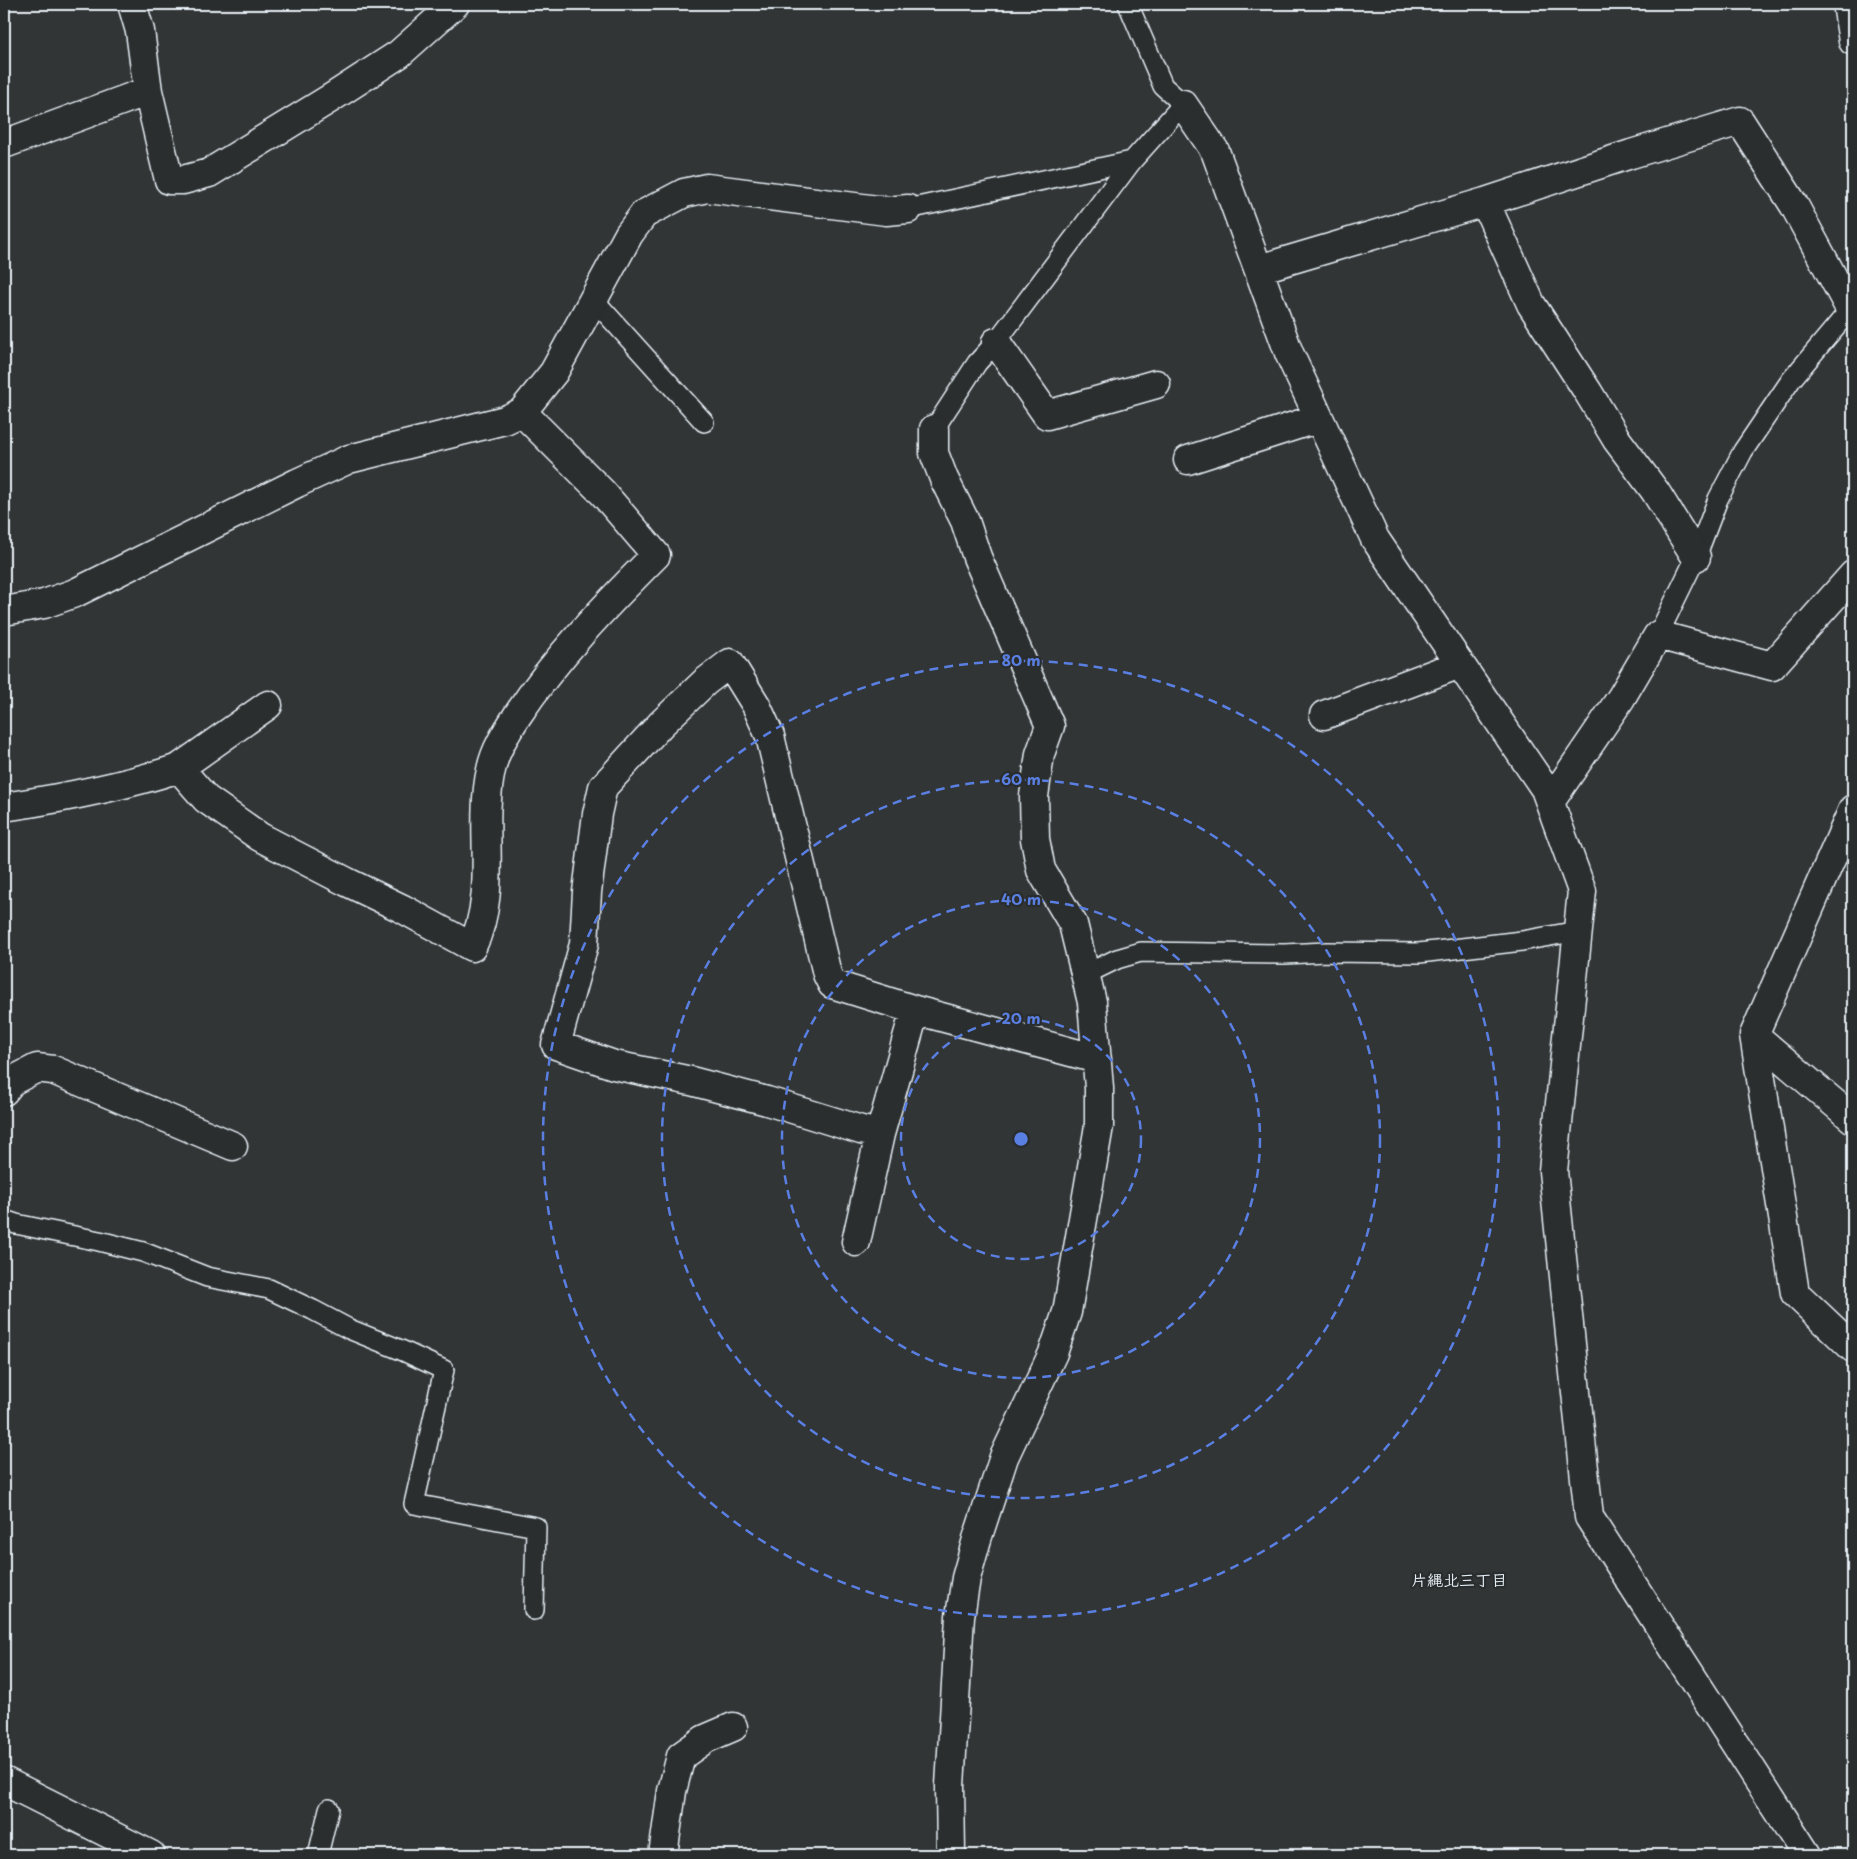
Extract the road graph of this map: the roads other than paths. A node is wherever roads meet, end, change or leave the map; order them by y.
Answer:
1 (132, 4) edge
2 (455, 4) edge
3 (1128, 4) edge
4 (1847, 4) edge
5 (1853, 41) edge
6 (148, 91) junction
7 (1183, 104) junction
8 (4, 144) edge
9 (1132, 160) junction
10 (1485, 202) junction
11 (908, 209) joint
12 (1259, 269) junction
13 (594, 300) junction
14 (1852, 307) edge
15 (996, 342) junction
16 (1156, 384) dead end
17 (522, 412) junction
18 (1319, 418) junction
19 (704, 422) dead end
20 (934, 429) joint
21 (1188, 460) dead end
22 (1696, 557) junction
23 (1850, 586) edge
24 (4, 611) edge
25 (1658, 635) junction
26 (1460, 664) junction
27 (268, 705) dead end
28 (1324, 715) dead end
29 (179, 768) junction
30 (1550, 802) junction
31 (4, 807) edge
32 (1853, 809) edge
33 (1578, 931) junction
34 (1086, 974) junction
35 (915, 1010) junction
36 (1754, 1034) junction
37 (1097, 1059) junction
38 (4, 1091) edge
39 (1853, 1119) edge
40 (880, 1134) junction
41 (234, 1146) dead end
42 (4, 1220) edge
43 (856, 1242) dead end
44 (1853, 1348) edge
45 (534, 1610) dead end
46 (733, 1727) dead end
47 (4, 1781) edge
48 (329, 1809) dead end
49 (151, 1855) edge
50 (318, 1855) edge
51 (663, 1855) edge
52 (951, 1855) edge
53 (1807, 1855) edge

1 - 6 street
2 - 6 street
3 - 7 lane
4 - 5 street
6 - 8 street
7 - 9 lane
7 - 12 street
9 - 11 lane
9 - 15 lane
10 - 12 street
10 - 14 street
10 - 22 street
11 - 13 street
12 - 18 street
13 - 17 street
13 - 19 lane
14 - 22 lane
15 - 16 street
15 - 20 lane
17 - 24 street
17 - 29 street
18 - 21 street
18 - 26 street
20 - 34 street
22 - 25 lane
23 - 25 street
25 - 30 street
26 - 28 street
26 - 30 street
27 - 29 street
29 - 31 street
30 - 33 street
32 - 36 street
33 - 34 lane
33 - 53 street
34 - 37 street
35 - 37 street
35 - 40 street
35 - 40 street
36 - 39 street
36 - 44 street
37 - 52 street
38 - 41 street
40 - 43 street
42 - 45 lane
46 - 51 street
47 - 49 street
48 - 50 lane

